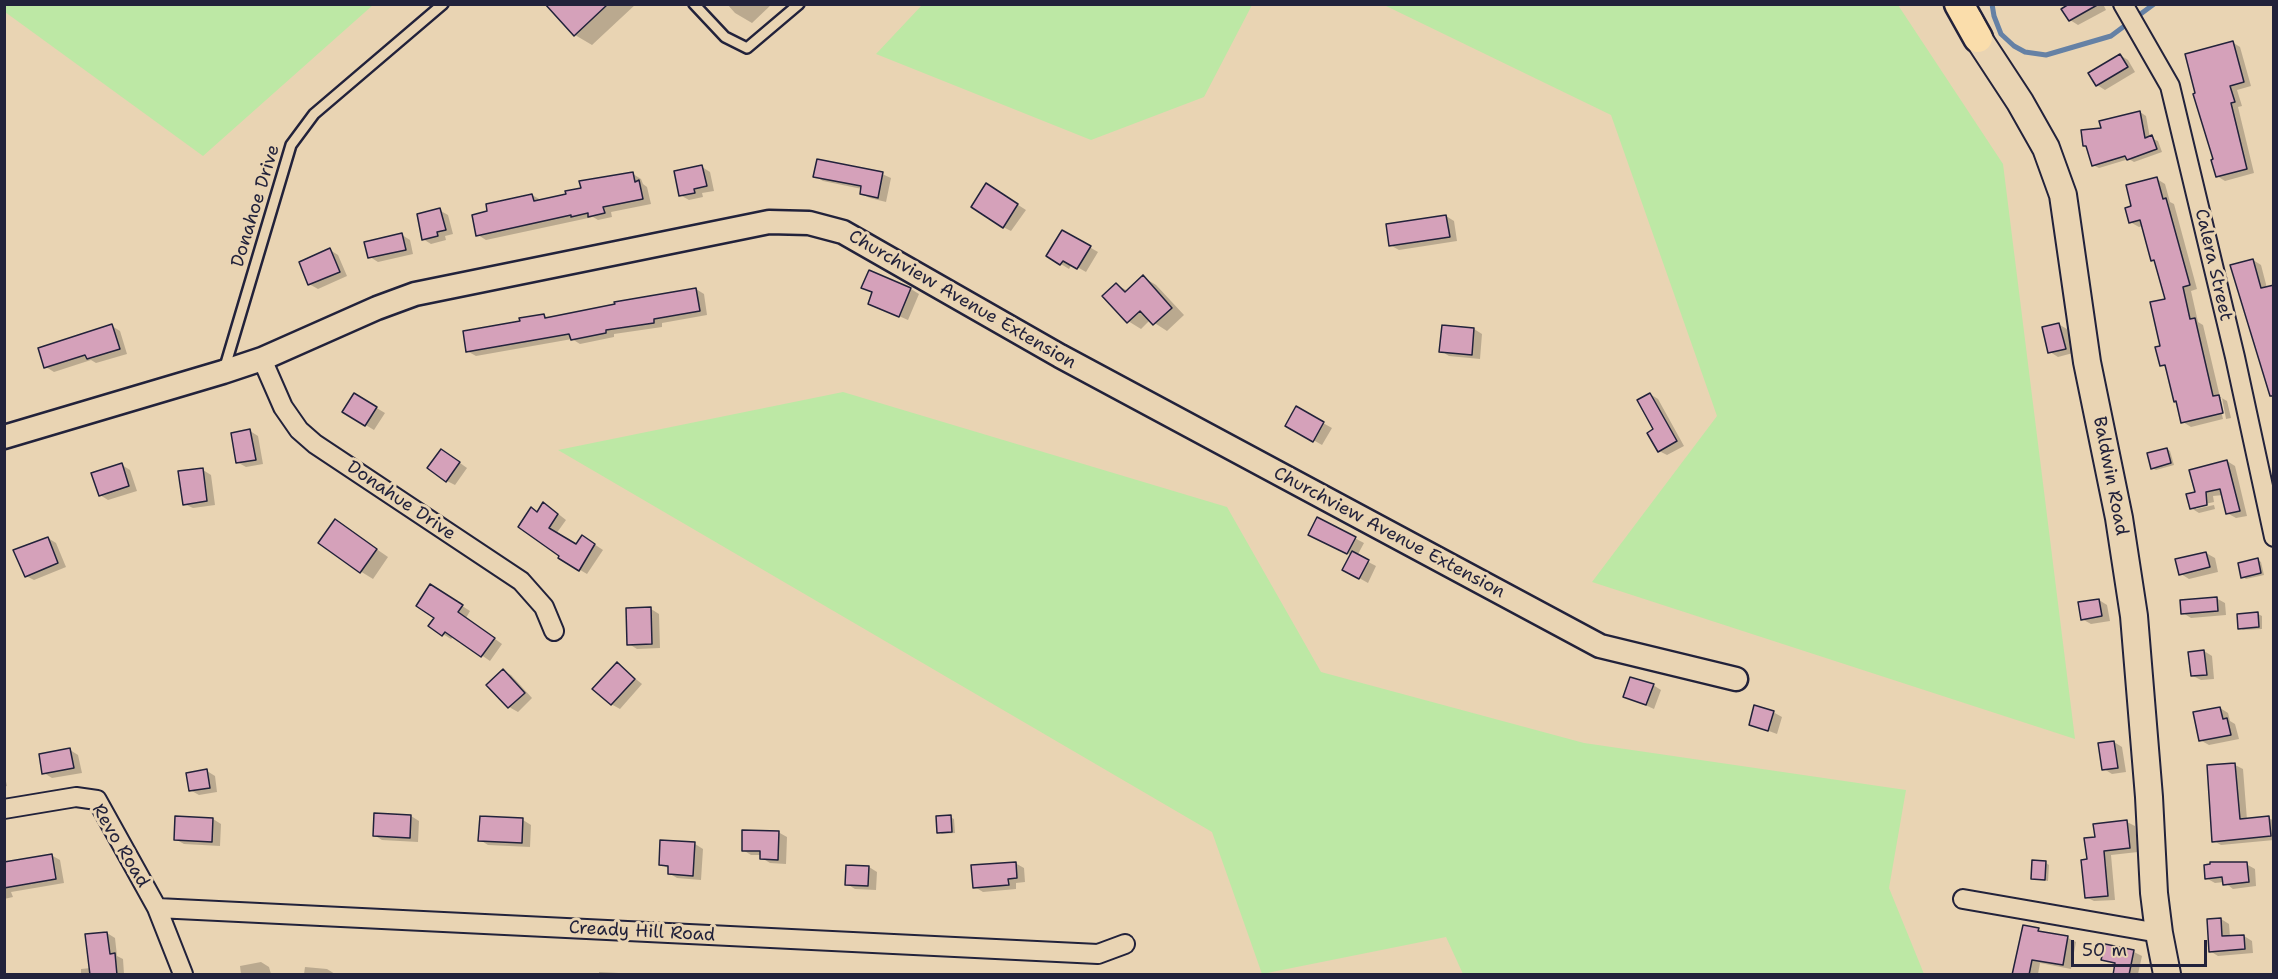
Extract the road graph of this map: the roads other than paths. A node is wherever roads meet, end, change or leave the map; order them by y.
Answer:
1 (443, 4) edge
2 (694, 4) edge
3 (799, 4) edge
4 (1960, 4) edge
5 (2124, 6) edge
6 (1978, 38) joint
7 (262, 359) junction
8 (223, 372) junction
9 (4, 437) edge
10 (2274, 537) edge
11 (554, 631) dead end
12 (1736, 679) dead end
13 (4, 808) edge
14 (1963, 899) dead end
15 (157, 908) junction
16 (2159, 933) junction
17 (1125, 944) dead end
18 (183, 975) edge
19 (2167, 975) edge

1 - 8 lane, Donahoe Drive
2 - 3 lane
4 - 6 main road
5 - 10 street, Calera Street
6 - 16 main road, Baldwin Road
7 - 8 street, Churchview Avenue Extension
7 - 11 street, Donahue Drive
7 - 12 street, Churchview Avenue Extension
8 - 9 street, Churchview Avenue Extension
13 - 15 street, Revo Road
14 - 16 street
15 - 17 street, Cready Hill Road
15 - 18 street, Revo Road
16 - 19 main road, Baldwin Road

